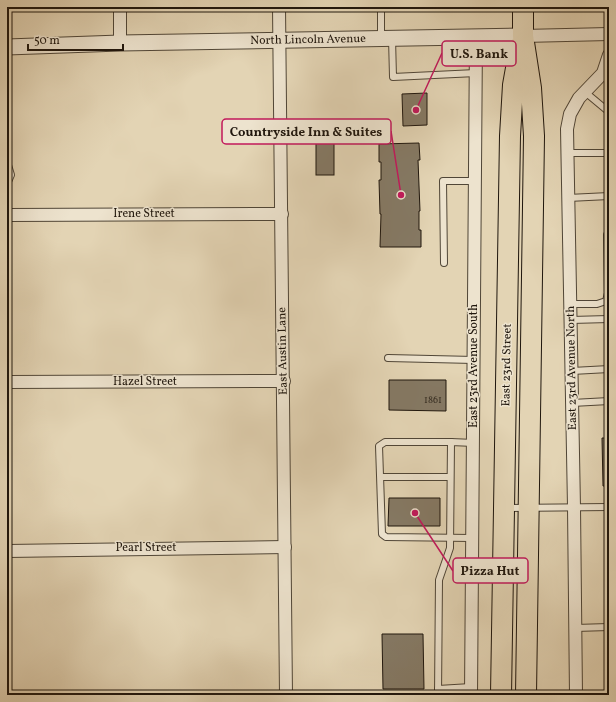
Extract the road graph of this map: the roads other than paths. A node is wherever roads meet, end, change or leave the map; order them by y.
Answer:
1 (120, 7) edge
2 (279, 7) edge
3 (381, 7) edge
4 (523, 7) edge
5 (609, 34) edge
6 (523, 36) junction
7 (476, 37) junction
8 (386, 38) junction
9 (279, 40) junction
10 (120, 43) junction
11 (7, 47) edge
12 (609, 55) edge
13 (476, 73) junction
14 (585, 92) junction
15 (609, 112) edge
16 (567, 153) junction
17 (609, 153) edge
18 (7, 162) edge
19 (476, 181) junction
20 (7, 184) edge
21 (609, 196) edge
22 (568, 198) junction
23 (282, 214) junction
24 (7, 215) edge
25 (607, 235) dead end
26 (444, 263) dead end
27 (571, 304) junction
28 (609, 319) edge
29 (571, 320) junction
30 (388, 358) dead end
31 (474, 360) junction
32 (609, 369) edge
33 (572, 371) junction
34 (7, 382) edge
35 (284, 382) junction
36 (609, 402) edge
37 (572, 403) junction
38 (450, 442) junction
39 (474, 442) junction
40 (381, 477) junction
41 (450, 477) junction
42 (609, 506) edge
43 (574, 507) junction
44 (505, 508) junction
45 (530, 508) junction
46 (450, 537) junction
47 (472, 538) junction
48 (285, 548) junction
49 (7, 551) edge
50 (609, 627) edge
51 (575, 628) junction
52 (471, 691) edge
53 (438, 692) edge
54 (286, 695) edge
55 (501, 695) edge
56 (526, 695) edge
57 (576, 695) edge

1 - 10 street
2 - 9 street, East Austin Lane
3 - 8 lane
4 - 6 main road, East 23rd Street
5 - 6 street, North Lincoln Avenue
6 - 7 street, North Lincoln Avenue
6 - 44 main road, East 23rd Street
6 - 45 main road, East 23rd Street
7 - 8 street, North Lincoln Avenue
7 - 13 street, East 23rd Avenue South
8 - 9 street, North Lincoln Avenue
8 - 13 lane
9 - 10 street, North Lincoln Avenue
9 - 23 street, East Austin Lane
10 - 11 street, North Lincoln Avenue
12 - 14 street, East 23rd Avenue North
13 - 19 street, East 23rd Avenue South
14 - 15 lane
14 - 16 street, East 23rd Avenue North
16 - 17 lane
16 - 22 street, East 23rd Avenue North
18 - 20 lane
19 - 26 lane
19 - 31 street, East 23rd Avenue South
21 - 22 lane
22 - 27 street, East 23rd Avenue North
23 - 24 street, Irene Street
23 - 35 street, East Austin Lane
25 - 27 lane
27 - 29 street, East 23rd Avenue North
28 - 29 lane
29 - 33 street, East 23rd Avenue North
30 - 31 lane
31 - 39 street, East 23rd Avenue South
32 - 33 lane
33 - 37 street, East 23rd Avenue North
34 - 35 street, Hazel Street
35 - 48 street, East Austin Lane
36 - 37 lane
37 - 43 street, East 23rd Avenue North
38 - 39 lane
38 - 40 lane
38 - 41 lane
39 - 47 street, East 23rd Avenue South
40 - 41 lane
40 - 46 lane
41 - 46 lane
42 - 43 lane
43 - 45 lane
43 - 51 street, East 23rd Avenue North
44 - 45 lane
44 - 55 main road, East 23rd Street
45 - 56 main road, East 23rd Street
46 - 47 lane
46 - 53 lane
47 - 52 street, East 23rd Avenue South
48 - 49 street, Pearl Street
48 - 54 street, East Austin Lane
50 - 51 lane
51 - 57 street, East 23rd Avenue North
52 - 53 lane

